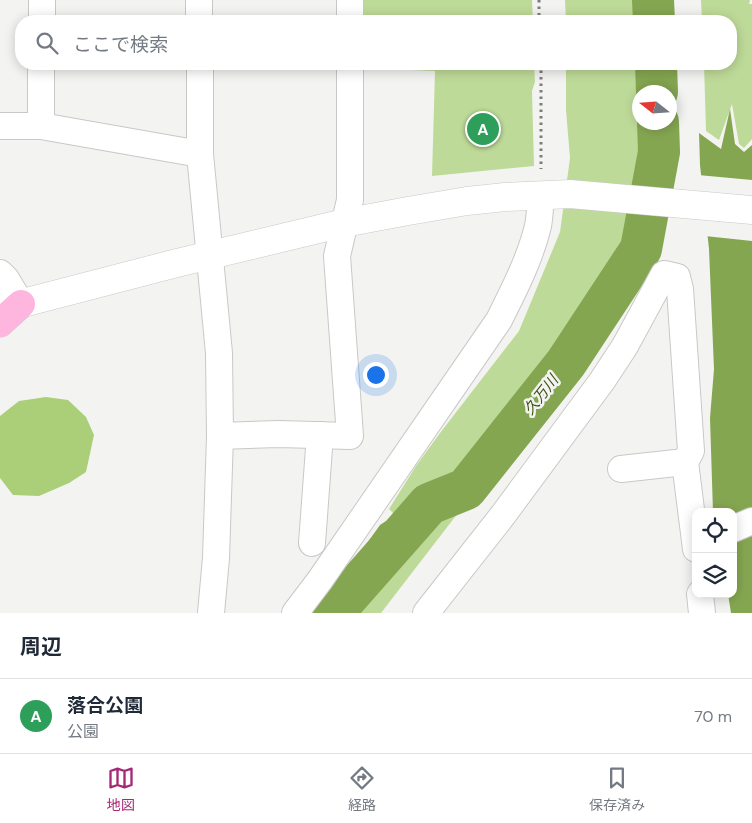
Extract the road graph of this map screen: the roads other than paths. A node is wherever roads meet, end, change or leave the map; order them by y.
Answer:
1 (42, 0) edge
2 (199, 0) edge
3 (350, 0) edge
4 (42, 15) edge
5 (199, 15) edge
6 (350, 15) edge
7 (41, 70) edge
8 (200, 70) edge
9 (350, 70) edge
10 (0, 126) edge
11 (41, 126) junction
12 (200, 154) junction
13 (544, 195) junction
14 (752, 210) edge
15 (344, 223) junction
16 (209, 256) junction
17 (0, 273) edge
18 (7, 305) edge
19 (0, 323) edge
20 (320, 435) junction
21 (220, 436) junction
22 (685, 462) junction
23 (621, 469) dead end
24 (692, 515) edge
25 (752, 521) edge
26 (737, 527) edge
27 (312, 543) dead end
28 (700, 598) edge
29 (211, 613) edge
30 (295, 613) edge
31 (426, 613) edge
32 (702, 613) edge

1 - 4 street
2 - 5 street
3 - 6 street
7 - 11 street
8 - 12 street
9 - 15 street
10 - 11 street
11 - 12 street
12 - 16 street
13 - 14 street
13 - 15 street
13 - 30 street
15 - 16 street
15 - 20 street
16 - 18 street
16 - 21 street
17 - 18 street
18 - 19 main road
20 - 21 street
20 - 27 street
21 - 29 street
22 - 23 street
22 - 24 street
22 - 31 street
25 - 26 street
28 - 32 street

